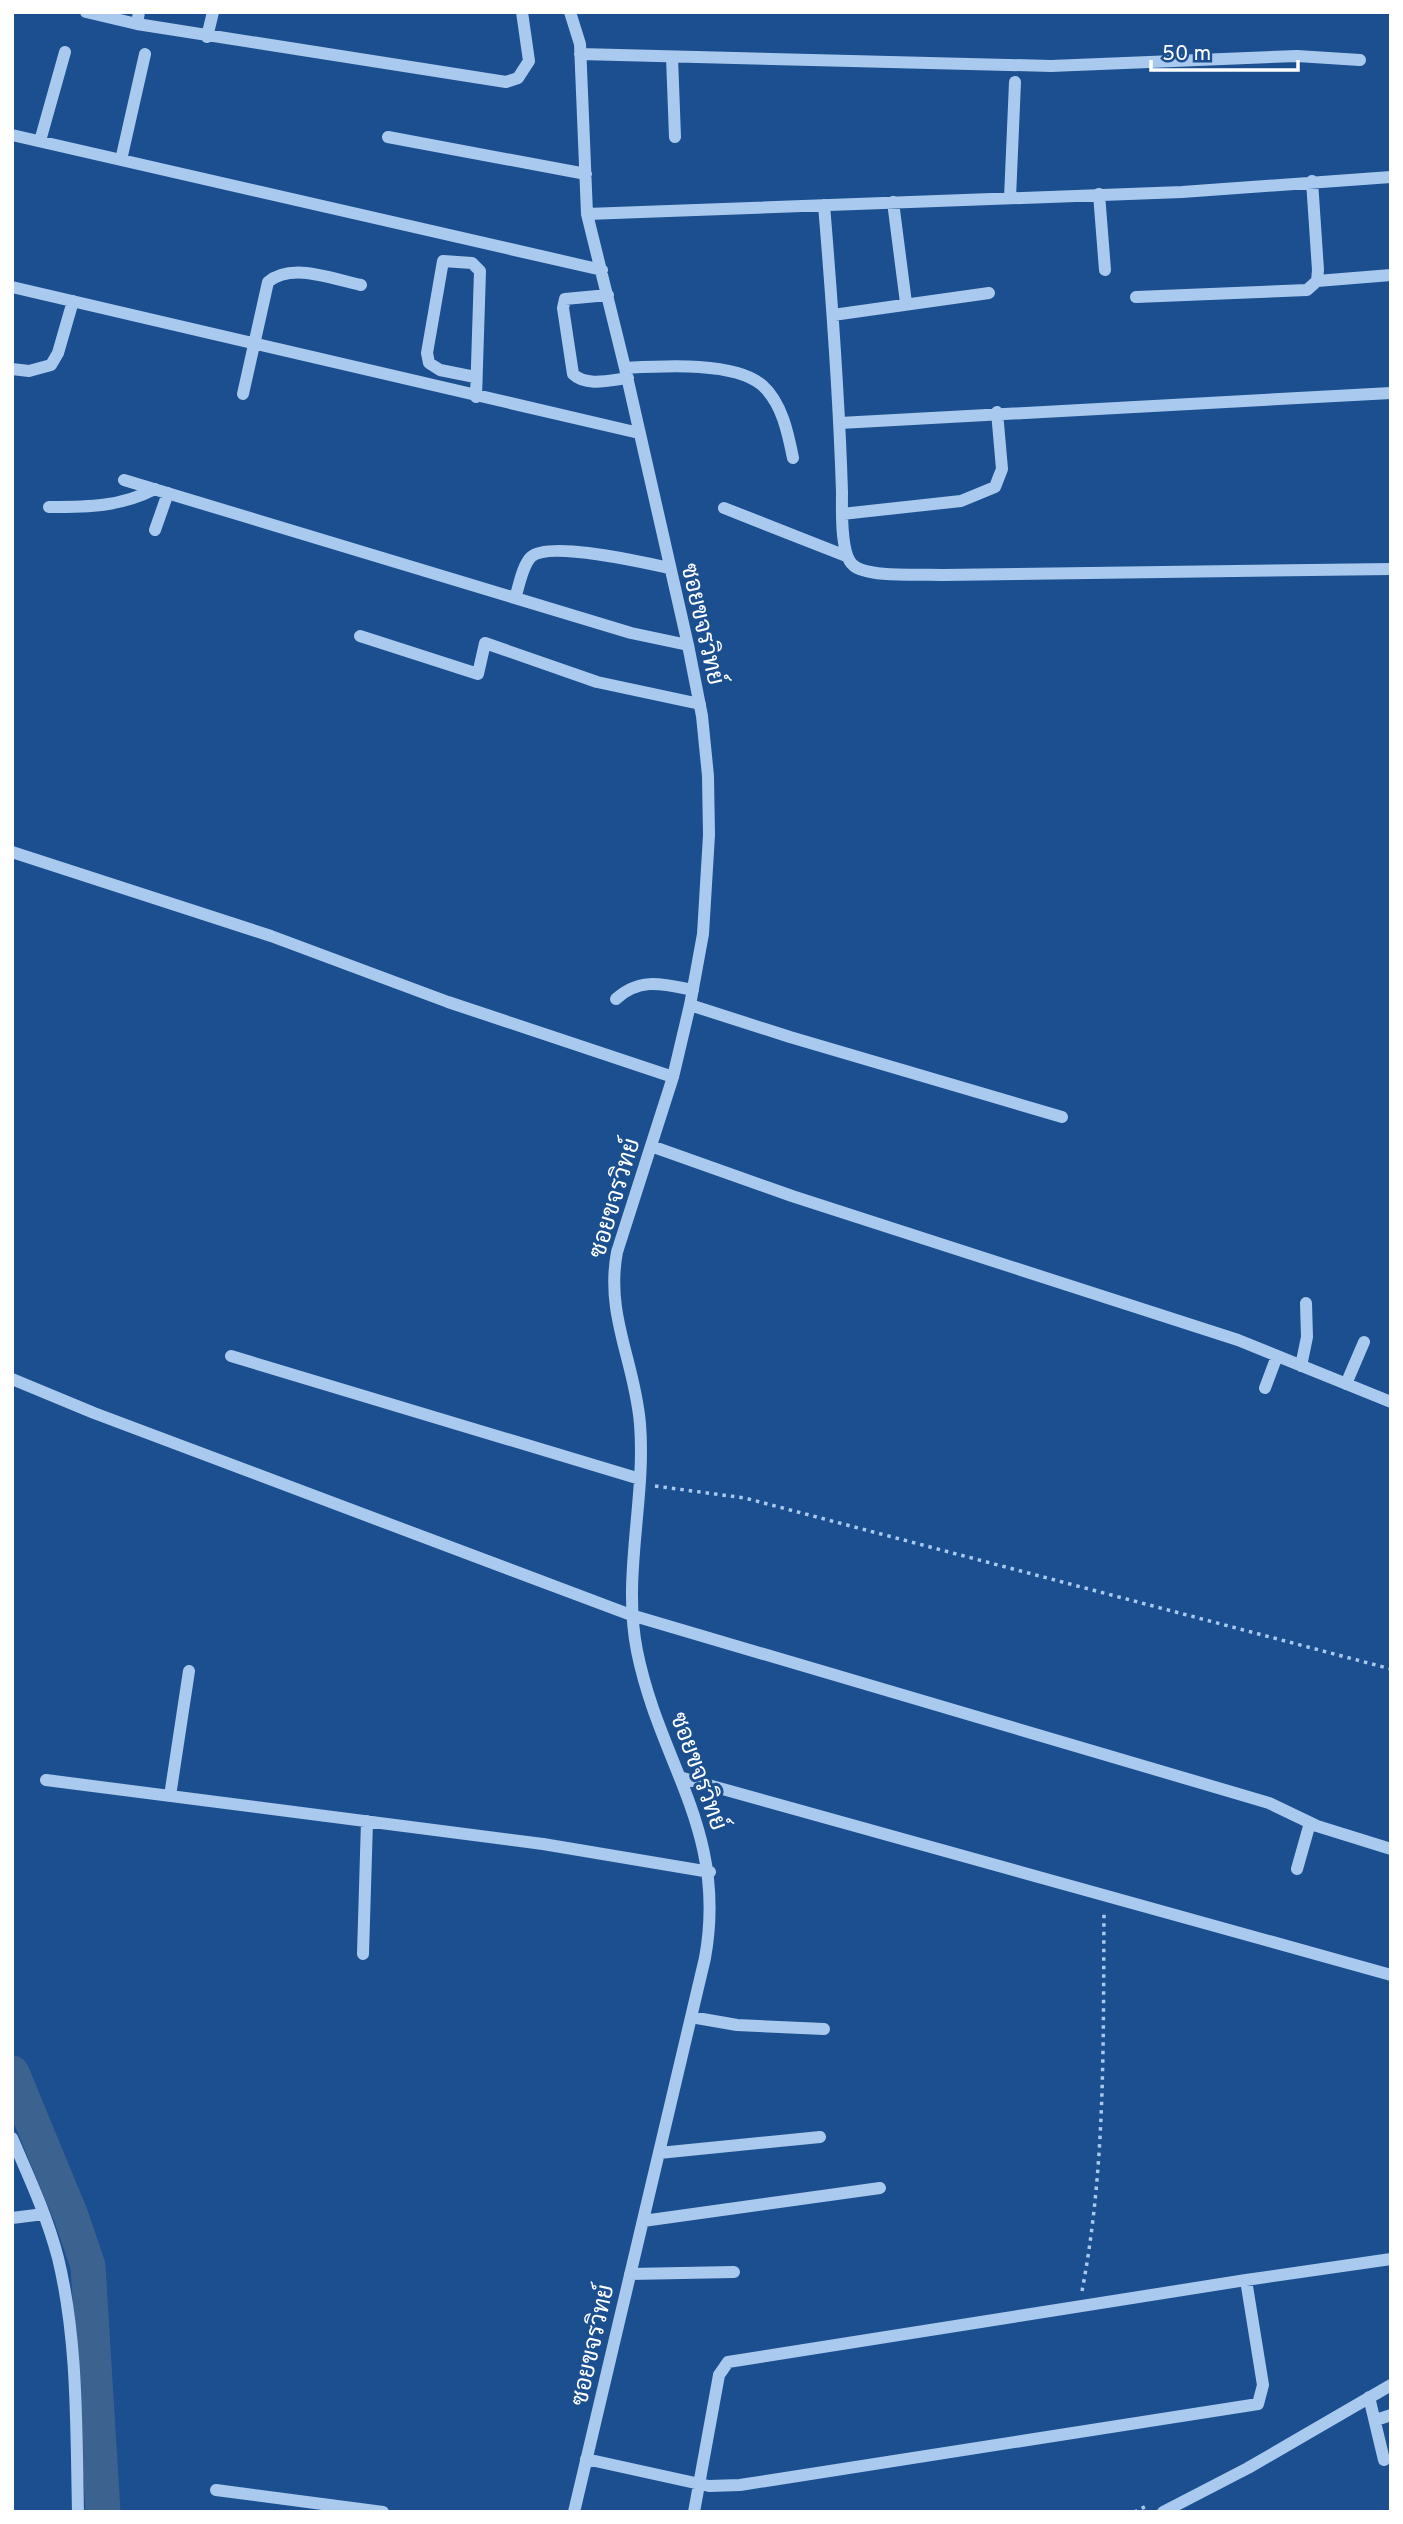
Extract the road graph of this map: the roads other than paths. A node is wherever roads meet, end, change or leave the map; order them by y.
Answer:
1 (86, 12) edge
2 (213, 12) edge
3 (522, 12) edge
4 (570, 12) edge
5 (138, 18) edge
6 (208, 37) junction
7 (65, 52) dead end
8 (145, 54) dead end
9 (580, 54) junction
10 (671, 57) junction
11 (1360, 60) dead end
12 (1015, 82) dead end
13 (12, 135) edge
14 (388, 137) dead end
15 (675, 137) dead end
16 (40, 141) junction
17 (121, 160) junction
18 (586, 174) junction
19 (1391, 177) edge
20 (1312, 181) junction
21 (1099, 194) junction
22 (1010, 198) junction
23 (893, 202) junction
24 (824, 205) junction
25 (587, 214) junction
26 (602, 270) junction
27 (1105, 270) dead end
28 (1391, 275) edge
29 (1317, 281) junction
30 (361, 285) dead end
31 (12, 287) edge
32 (989, 293) dead end
33 (608, 295) junction
34 (1136, 297) dead end
35 (73, 301) junction
36 (906, 303) junction
37 (833, 315) junction
38 (253, 345) junction
39 (12, 369) edge
40 (627, 373) junction
41 (475, 377) junction
42 (1391, 393) edge
43 (243, 394) dead end
44 (476, 397) junction
45 (997, 412) junction
46 (840, 423) junction
47 (639, 433) junction
48 (793, 458) dead end
49 (124, 480) dead end
50 (161, 491) junction
51 (49, 507) dead end
52 (724, 508) dead end
53 (842, 514) junction
54 (155, 530) dead end
55 (846, 556) junction
56 (670, 568) junction
57 (1391, 569) edge
58 (515, 598) junction
59 (360, 636) dead end
60 (688, 645) junction
61 (700, 704) junction
62 (12, 852) edge
63 (693, 990) junction
64 (616, 999) dead end
65 (690, 1004) junction
66 (673, 1077) junction
67 (1062, 1116) dead end
68 (651, 1146) junction
69 (1306, 1303) dead end
70 (1364, 1342) dead end
71 (231, 1356) dead end
72 (1277, 1356) junction
73 (1301, 1366) junction
74 (12, 1378) edge
75 (1346, 1384) junction
76 (1265, 1388) dead end
77 (1391, 1402) edge
78 (639, 1481) junction
79 (631, 1615) junction
80 (189, 1671) dead end
81 (682, 1778) junction
82 (46, 1780) dead end
83 (170, 1796) junction
84 (367, 1821) junction
85 (1310, 1823) junction
86 (1391, 1850) edge
87 (1297, 1869) dead end
88 (710, 1872) junction
89 (363, 1954) dead end
90 (1391, 1975) edge
91 (691, 2017) junction
92 (824, 2029) dead end
93 (820, 2137) dead end
94 (12, 2138) edge
95 (659, 2153) junction
96 (880, 2188) dead end
97 (44, 2214) junction
98 (12, 2218) edge
99 (643, 2221) junction
100 (1391, 2259) edge
101 (734, 2272) dead end
102 (630, 2274) junction
103 (1246, 2280) junction
104 (1391, 2385) edge
105 (1369, 2398) junction
106 (1391, 2415) edge
107 (1376, 2420) junction
108 (586, 2459) junction
109 (1384, 2460) dead end
110 (699, 2485) junction
111 (216, 2490) dead end
112 (78, 2512) edge
113 (383, 2512) edge
114 (574, 2512) edge
115 (694, 2512) edge
116 (1163, 2512) edge

1 - 5 street
2 - 6 street
3 - 6 street
4 - 9 street, ซอยขจรวิทย์
5 - 6 street
7 - 16 street
8 - 17 street
9 - 10 street
9 - 18 street, ซอยขจรวิทย์
10 - 11 street
10 - 15 street
12 - 22 street
13 - 16 street
14 - 18 street
16 - 17 street
17 - 26 street
18 - 25 street, ซอยขจรวิทย์
19 - 20 street
20 - 21 street
20 - 29 street
21 - 22 street
21 - 27 street
22 - 23 street
23 - 24 street
23 - 36 street
24 - 25 street
24 - 37 street
25 - 26 street, ซอยขจรวิทย์
26 - 33 street, ซอยขจรวิทย์
28 - 29 street
29 - 34 street
30 - 38 street
31 - 35 street
32 - 36 street
33 - 40 street, ซอยขจรวิทย์
33 - 40 street
35 - 38 street
35 - 39 street
36 - 37 street
37 - 46 street
38 - 43 street
38 - 44 street
40 - 47 street, ซอยขจรวิทย์
40 - 48 street
41 - 41 street
41 - 44 street
42 - 45 street
44 - 47 street
45 - 46 street
45 - 53 street
46 - 53 street
47 - 56 street, ซอยขจรวิทย์
49 - 50 street
50 - 51 street
50 - 54 street
50 - 58 street
52 - 55 street
53 - 55 street
55 - 57 street
56 - 58 street
56 - 60 street, ซอยขจรวิทย์
58 - 60 street
59 - 61 street
60 - 61 street, ซอยขจรวิทย์
61 - 63 street, ซอยขจรวิทย์
62 - 66 street
63 - 64 street
63 - 65 street, ซอยขจรวิทย์
65 - 66 street, ซอยขจรวิทย์
65 - 67 street
66 - 68 street, ซอยขจรวิทย์
68 - 72 street
68 - 78 street, ซอยขจรวิทย์
69 - 73 street
70 - 75 street
71 - 78 street
72 - 73 street
72 - 76 street
73 - 75 street
74 - 79 street
75 - 77 street
78 - 79 street, ซอยขจรวิทย์
79 - 81 street, ซอยขจรวิทย์
79 - 85 street
80 - 83 street
81 - 88 street, ซอยขจรวิทย์
81 - 90 street
82 - 83 street
83 - 84 street
84 - 88 street
84 - 89 street
85 - 86 street
85 - 87 street
88 - 91 street, ซอยขจรวิทย์
91 - 92 street
91 - 95 street, ซอยขจรวิทย์
93 - 95 street
94 - 97 street
95 - 99 street, ซอยขจรวิทย์
96 - 99 street
97 - 98 street
97 - 112 street
99 - 102 street, ซอยขจรวิทย์
100 - 103 street
101 - 102 street
102 - 108 street, ซอยขจรวิทย์
103 - 110 street
103 - 110 street
104 - 105 street
105 - 107 street
105 - 116 street
106 - 107 street
107 - 109 street
108 - 110 street
108 - 114 street, ซอยขจรวิทย์
110 - 115 street
111 - 113 street

